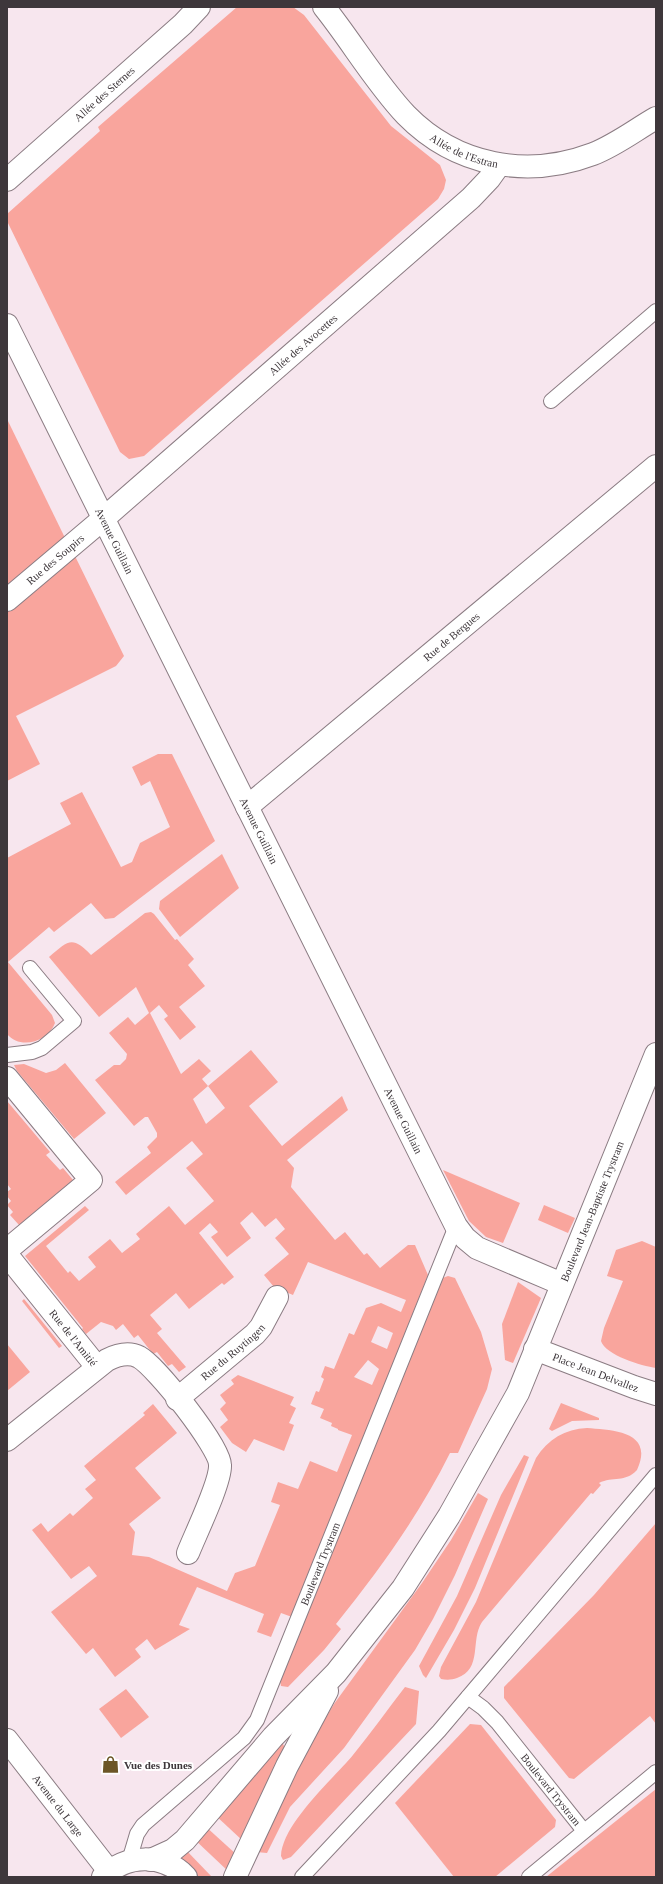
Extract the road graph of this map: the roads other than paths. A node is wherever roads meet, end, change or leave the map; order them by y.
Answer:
1 (200, 7) edge
2 (324, 7) edge
3 (656, 118) edge
4 (499, 165) junction
5 (7, 180) edge
6 (656, 312) edge
7 (7, 325) edge
8 (551, 401) dead end
9 (656, 466) edge
10 (103, 519) junction
11 (7, 600) edge
12 (247, 807) junction
13 (30, 968) dead end
14 (656, 1054) edge
15 (7, 1055) edge
16 (7, 1078) edge
17 (456, 1226) junction
18 (7, 1250) edge
19 (7, 1255) edge
20 (562, 1284) junction
21 (277, 1297) dead end
22 (531, 1358) junction
23 (97, 1367) junction
24 (656, 1394) edge
25 (177, 1399) junction
26 (7, 1440) edge
27 (656, 1475) edge
28 (188, 1553) dead end
29 (336, 1672) junction
30 (468, 1697) junction
31 (7, 1740) edge
32 (656, 1772) edge
33 (584, 1831) junction
34 (151, 1860) junction
35 (129, 1861) junction
36 (106, 1874) edge
37 (186, 1877) edge
38 (236, 1877) edge
39 (302, 1877) edge
40 (529, 1877) edge

1 - 5 street, Allée des Sternes
2 - 4 street, Allée de l'Estran
3 - 4 street, Allée de l'Estran
4 - 10 street, Allée des Avocettes
6 - 8 lane
7 - 10 street, Avenue Guillain
9 - 12 street, Rue de Bergues
10 - 11 street, Rue des Soupirs
10 - 12 street, Avenue Guillain
12 - 17 street, Avenue Guillain
13 - 15 lane
14 - 20 street, Boulevard Jean-Baptiste Trystram
16 - 18 street
17 - 20 street, Avenue Guillain
17 - 35 lane, Boulevard Trystram
19 - 23 street, Rue de l'Amitié
20 - 22 street, Boulevard Jean-Baptiste Trystram
21 - 25 street, Rue du Ruytingen
22 - 24 street, Place Jean Delvallez
22 - 29 street
23 - 25 street
23 - 26 street, Rue de l'Amitié
25 - 28 street
27 - 30 lane
29 - 34 street
29 - 38 street
30 - 33 lane, Boulevard Trystram
30 - 39 lane
31 - 36 street, Avenue du Large
32 - 33 lane, Boulevard Trystram
33 - 40 lane, Boulevard Trystram
34 - 35 street
34 - 37 street
35 - 36 street

